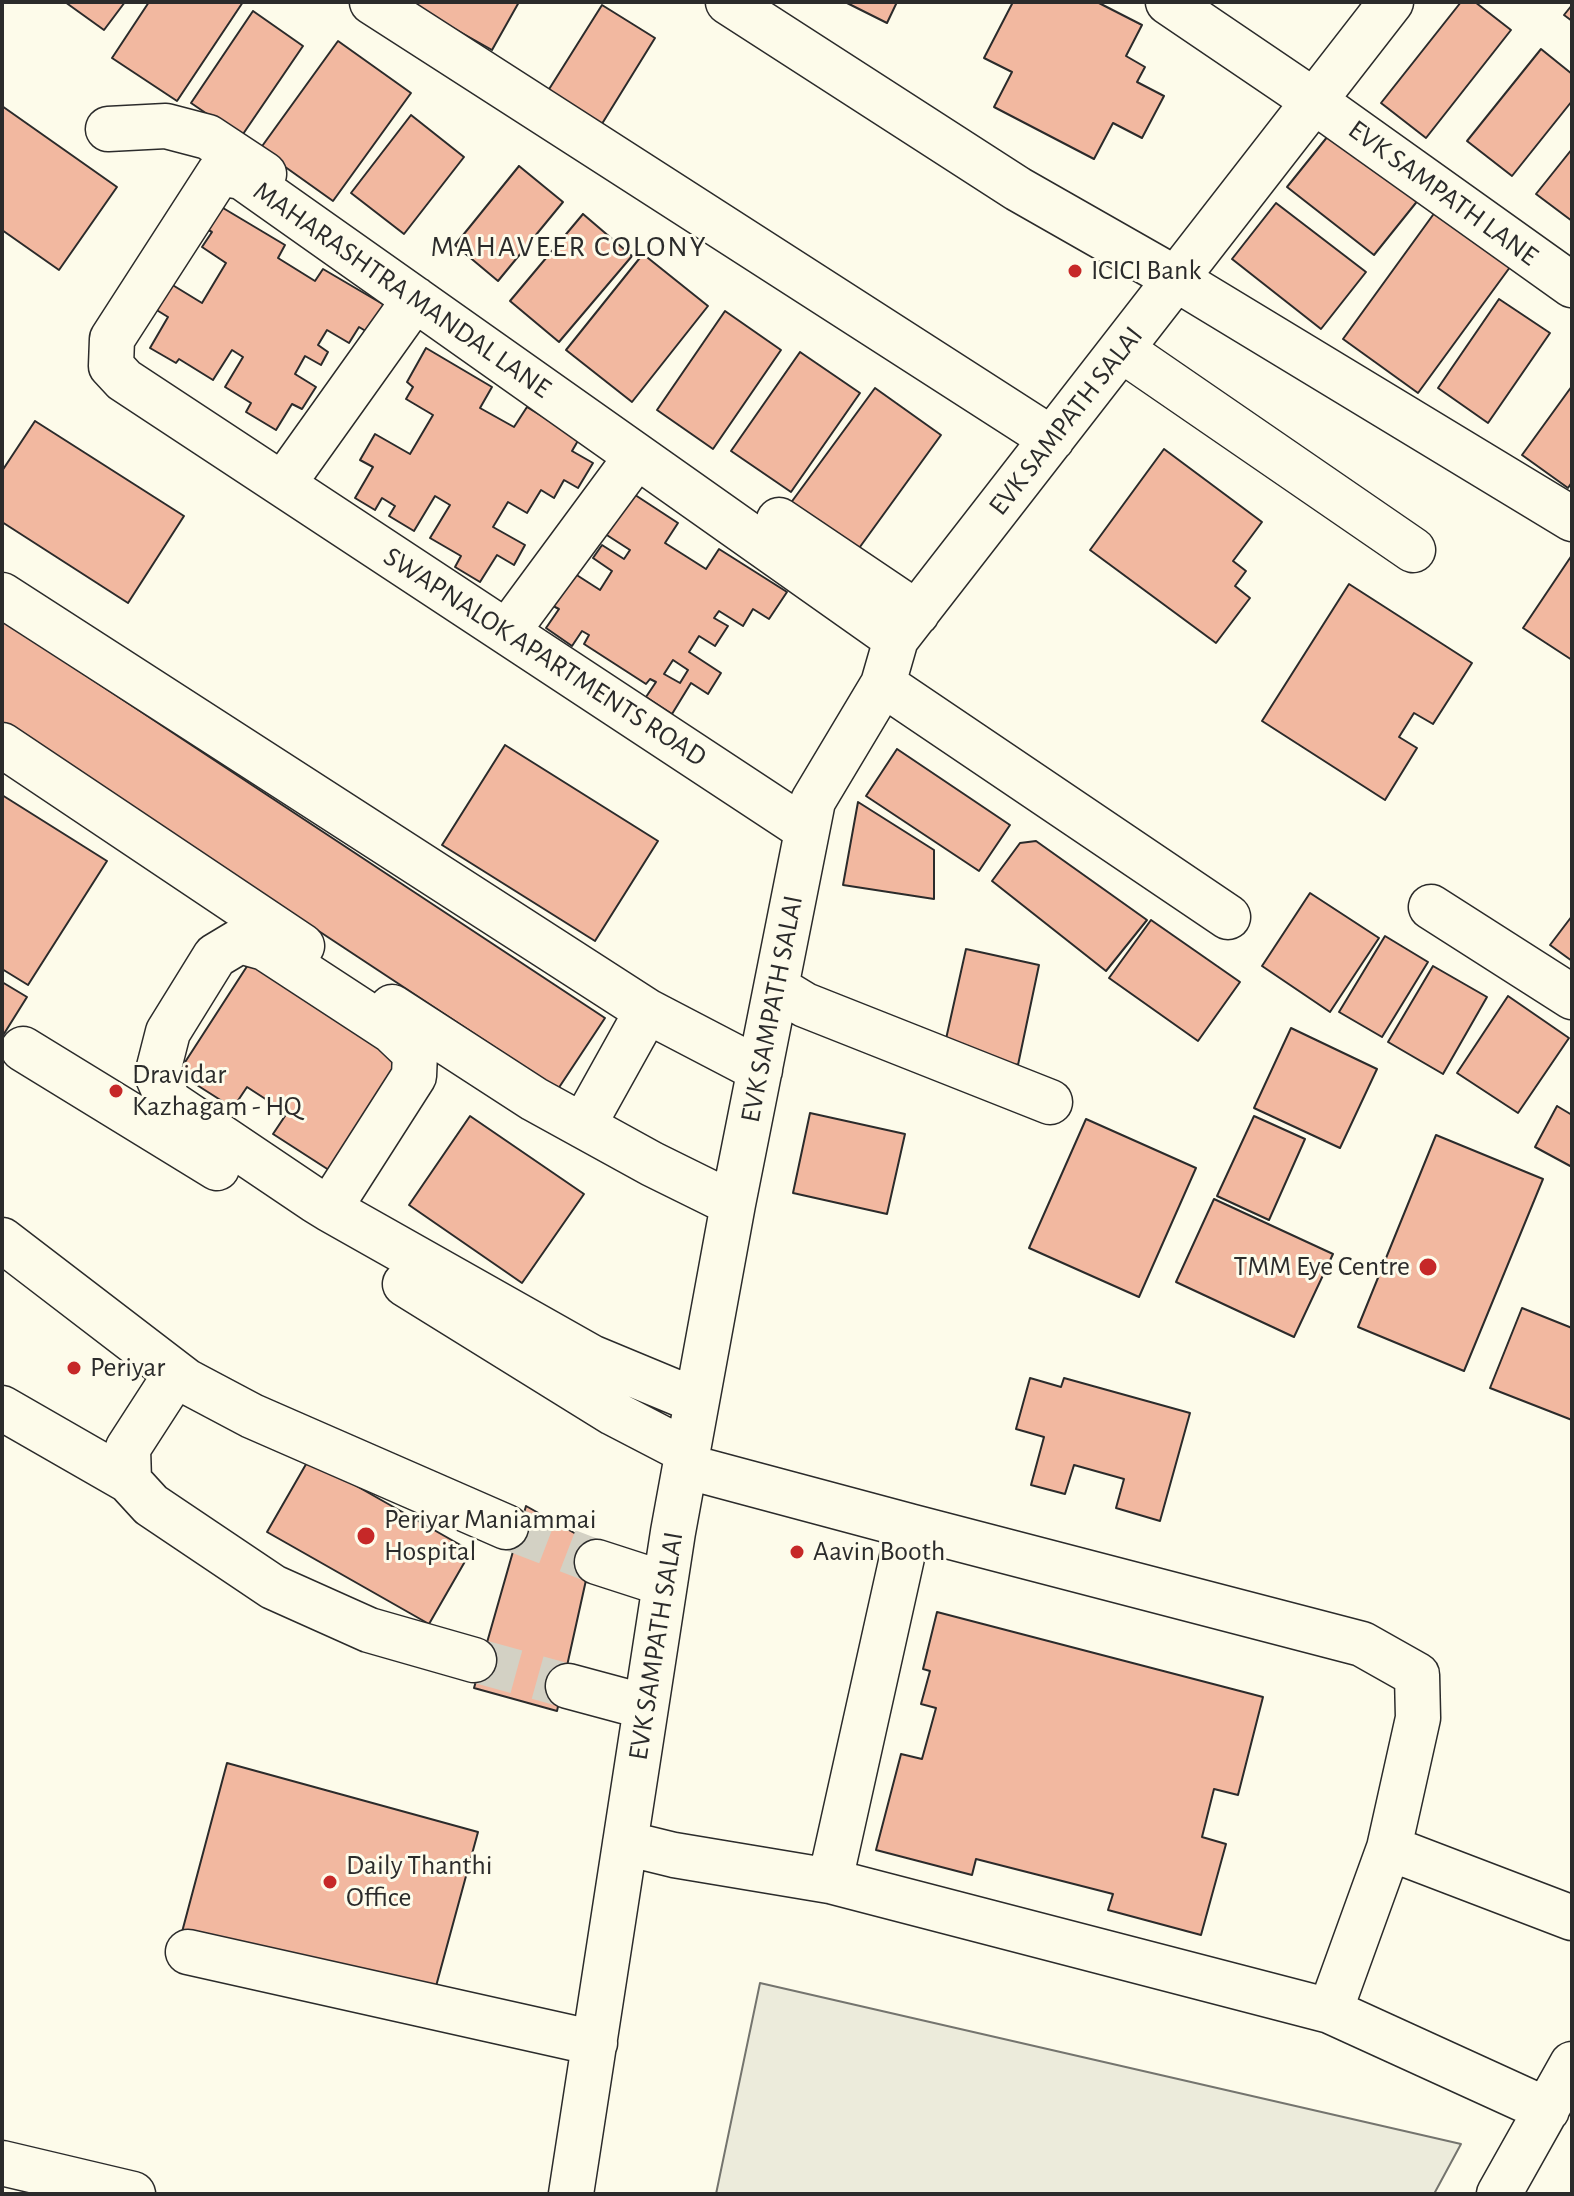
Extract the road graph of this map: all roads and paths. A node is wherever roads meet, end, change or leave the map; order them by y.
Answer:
1 (372, 2) edge
2 (728, 2) edge
3 (1168, 2) edge
4 (1391, 2) edge
5 (1314, 101) junction
6 (108, 129) dead end
7 (1176, 279) junction
8 (1572, 285) edge
9 (415, 299) junction
10 (1122, 350) junction
11 (1052, 439) junction
12 (637, 456) junction
13 (283, 484) junction
14 (1572, 519) edge
15 (1413, 550) dead end
16 (2, 595) edge
17 (907, 626) junction
18 (507, 632) junction
19 (883, 684) junction
20 (2, 745) edge
21 (807, 830) junction
22 (1431, 907) dead end
23 (1228, 917) dead end
24 (777, 988) junction
25 (1572, 997) edge
26 (647, 1011) junction
27 (23, 1049) dead end
28 (760, 1070) junction
29 (1050, 1102) dead end
30 (583, 1126) junction
31 (733, 1204) junction
32 (329, 1209) junction
33 (2, 1240) edge
34 (186, 1381) junction
35 (697, 1401) junction
36 (2, 1408) edge
37 (687, 1459) junction
38 (129, 1481) junction
39 (909, 1526) junction
40 (506, 1527) tunnel mouth
41 (597, 1562) tunnel mouth
42 (665, 1584) junction
43 (474, 1660) tunnel mouth
44 (568, 1686) tunnel mouth
45 (646, 1707) junction
46 (625, 1843) junction
47 (1389, 1848) junction
48 (830, 1881) junction
49 (1572, 1918) edge
50 (188, 1952) dead end
51 (1330, 2011) junction
52 (595, 2043) junction
53 (1572, 2064) edge
54 (1547, 2110) junction
55 (2, 2163) edge
56 (133, 2194) edge
57 (571, 2194) edge
58 (1499, 2194) edge

1 - 11 street
2 - 7 street
3 - 5 street, EVK SAMPATH LANE
4 - 5 street, EVK SAMPATH SALAI
5 - 7 street, EVK SAMPATH SALAI
5 - 8 street, EVK SAMPATH LANE
6 - 17 street
7 - 10 street, EVK SAMPATH SALAI
7 - 14 street
9 - 12 street, MAHARASHTRA MANDAL LANE
9 - 13 street
9 - 13 street, MAHARASHTRA MANDAL LANE
10 - 11 street, EVK SAMPATH SALAI
10 - 15 street
11 - 17 street, EVK SAMPATH SALAI
12 - 17 street, MAHARASHTRA MANDAL LANE
12 - 18 street
13 - 18 street, SWAPNALOK APARTMENTS ROAD
16 - 26 street
17 - 19 street, EVK SAMPATH SALAI
18 - 21 street, SWAPNALOK APARTMENTS ROAD
19 - 21 street, EVK SAMPATH SALAI
19 - 23 street
20 - 30 street
21 - 24 street, EVK SAMPATH SALAI
22 - 25 street
24 - 28 street, EVK SAMPATH SALAI
24 - 29 street
26 - 28 street
26 - 30 street
27 - 37 street
28 - 31 street, EVK SAMPATH SALAI
30 - 31 street
31 - 35 street, EVK SAMPATH SALAI
32 - 32 street
32 - 35 street
33 - 34 street
34 - 38 street
34 - 40 street
35 - 37 street, EVK SAMPATH SALAI
36 - 38 street
37 - 39 street
37 - 42 street, EVK SAMPATH SALAI
38 - 43 street
39 - 47 street
39 - 48 street
41 - 42 street
42 - 45 street, EVK SAMPATH SALAI
44 - 45 street
45 - 46 street, EVK SAMPATH SALAI
46 - 48 street
46 - 52 street, EVK SAMPATH SALAI
47 - 49 street
47 - 51 street
48 - 51 street
50 - 52 street
51 - 54 street
52 - 57 street, EVK SAMPATH SALAI
53 - 54 street
54 - 58 street
55 - 56 street

